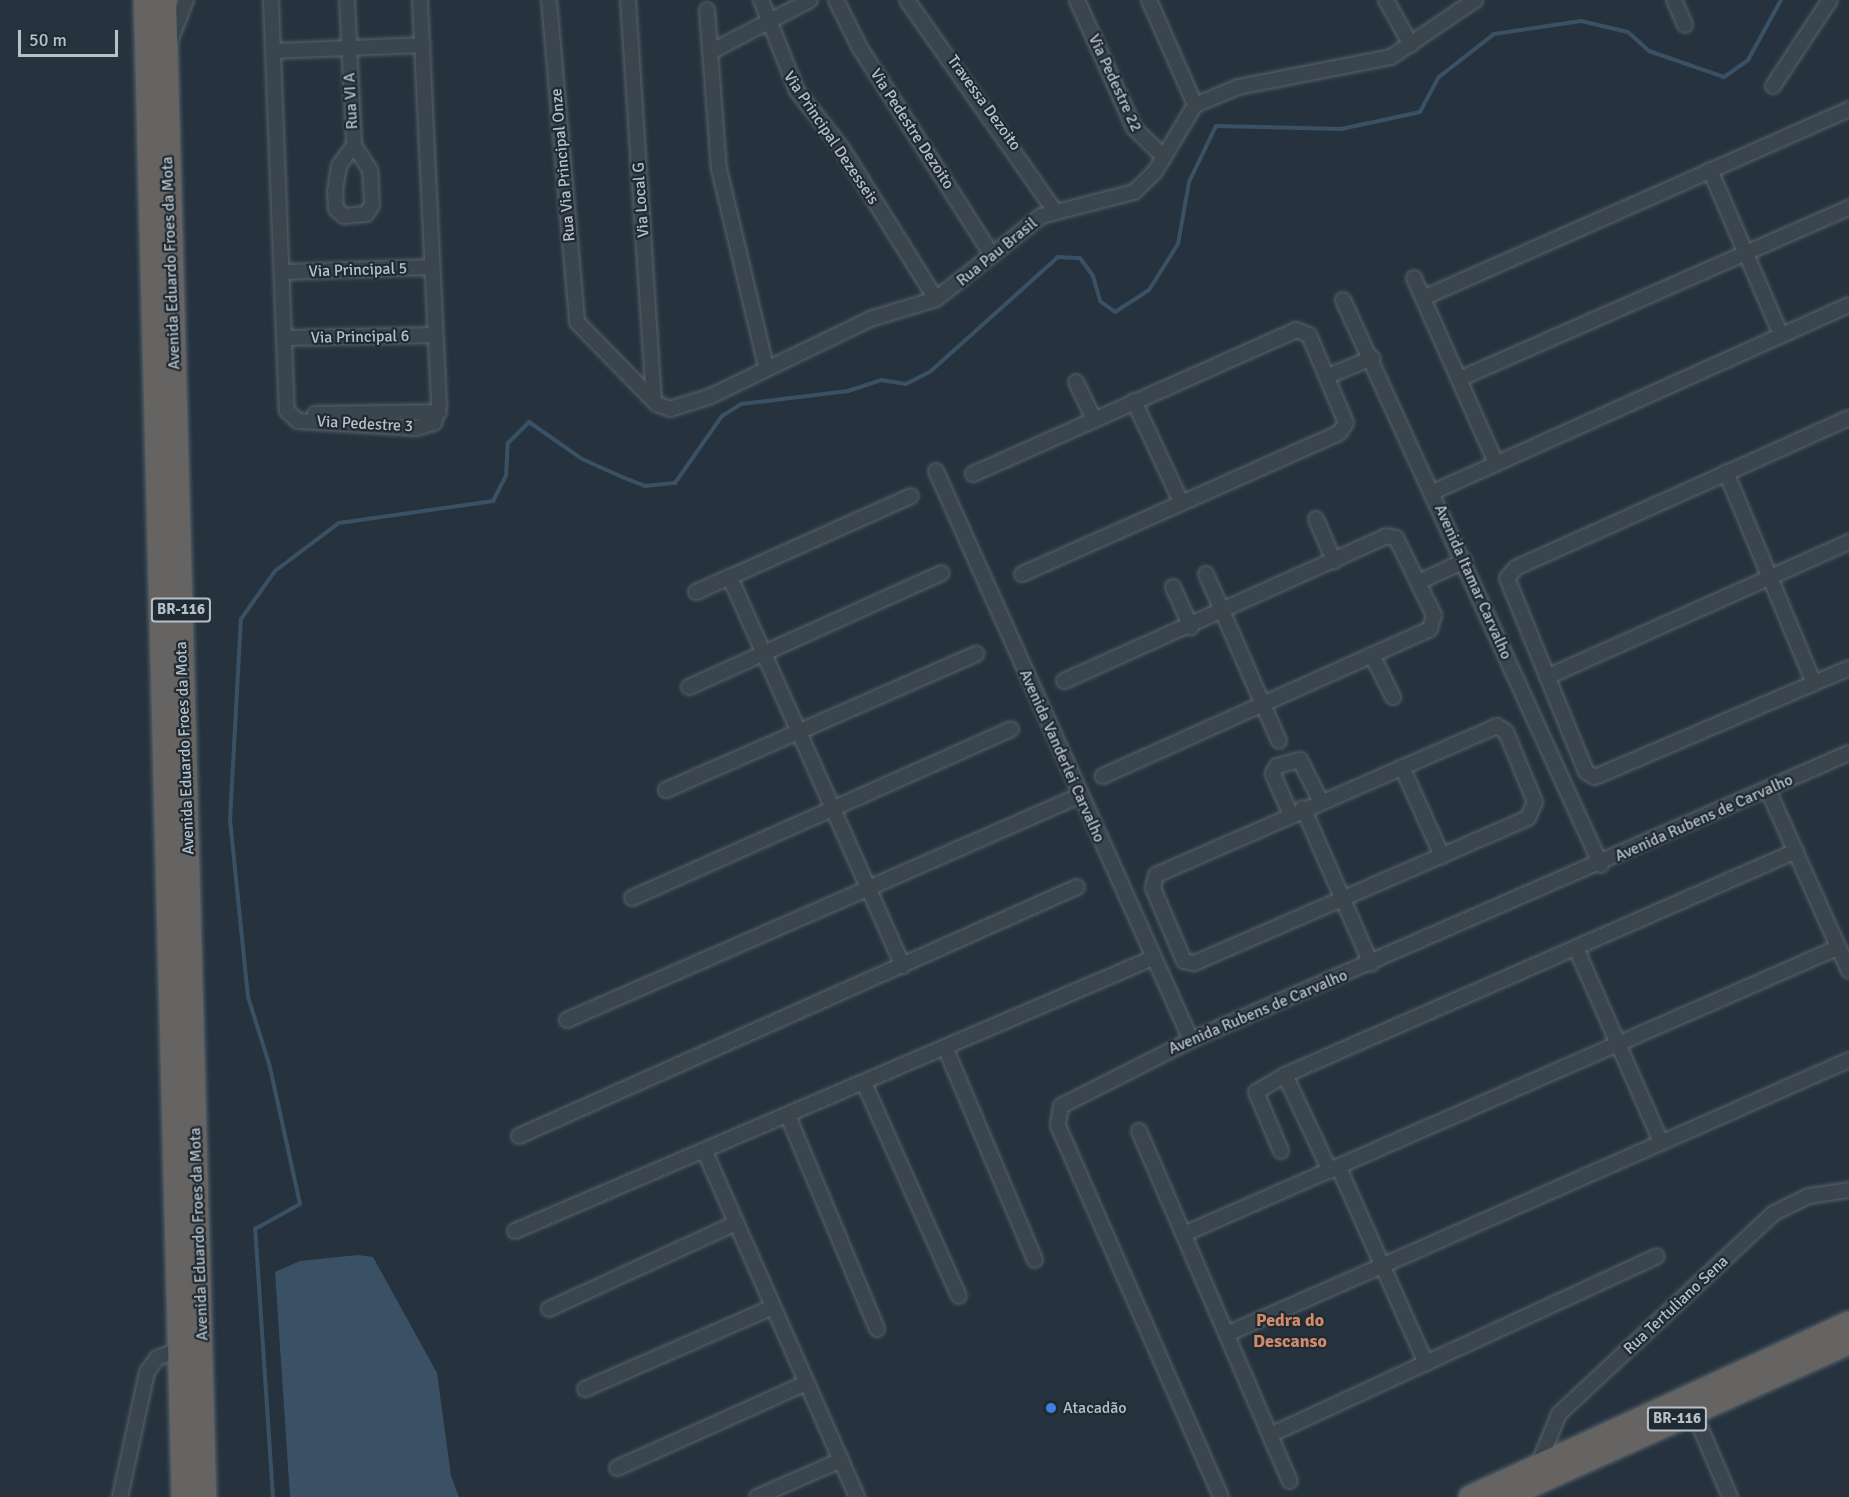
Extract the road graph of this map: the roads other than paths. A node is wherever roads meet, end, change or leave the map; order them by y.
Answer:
1 (145, 0) edge
2 (165, 0) edge
3 (186, 0) edge
4 (271, 0) edge
5 (347, 0) edge
6 (420, 0) edge
7 (549, 0) edge
8 (628, 0) edge
9 (761, 0) edge
10 (810, 0) edge
11 (836, 0) edge
12 (907, 0) edge
13 (1077, 0) edge
14 (1149, 0) edge
15 (1386, 0) edge
16 (1475, 0) edge
17 (1674, 0) edge
18 (1830, 0) edge
19 (707, 10) dead end
20 (767, 18) junction
21 (1685, 25) dead end
22 (423, 45) junction
23 (1411, 45) junction
24 (349, 46) junction
25 (714, 50) junction
26 (274, 51) junction
27 (165, 55) junction
28 (1773, 86) dead end
29 (1195, 105) junction
30 (1849, 109) edge
31 (354, 145) junction
32 (1164, 157) junction
33 (1710, 170) junction
34 (1849, 208) edge
35 (1055, 211) junction
36 (992, 255) junction
37 (1746, 255) junction
38 (432, 267) junction
39 (284, 272) junction
40 (1414, 278) dead end
41 (936, 298) junction
42 (1423, 298) junction
43 (1343, 300) dead end
44 (1849, 305) edge
45 (435, 335) junction
46 (1780, 335) junction
47 (285, 338) junction
48 (1372, 358) junction
49 (766, 366) junction
50 (1328, 376) junction
51 (1459, 379) junction
52 (1076, 382) dead end
53 (654, 399) junction
54 (1134, 401) junction
55 (1849, 418) edge
56 (1094, 419) junction
57 (1496, 463) junction
58 (936, 471) dead end
59 (1726, 472) junction
60 (973, 474) dead end
61 (1433, 492) junction
62 (911, 496) dead end
63 (1182, 502) junction
64 (1316, 519) dead end
65 (1849, 542) edge
66 (1334, 561) junction
67 (1464, 561) junction
68 (942, 573) dead end
69 (1022, 574) dead end
70 (1206, 574) dead end
71 (730, 577) junction
72 (1770, 578) junction
73 (1419, 582) junction
74 (1173, 587) dead end
75 (696, 592) dead end
76 (1223, 613) junction
77 (1191, 627) junction
78 (762, 653) junction
79 (976, 654) dead end
80 (1372, 655) junction
81 (1849, 668) edge
82 (1547, 677) junction
83 (1064, 681) dead end
84 (1814, 683) junction
85 (689, 687) dead end
86 (1393, 696) dead end
87 (1262, 703) junction
88 (1011, 729) dead end
89 (798, 732) junction
90 (1279, 741) dead end
91 (1849, 753) edge
92 (1402, 767) junction
93 (1103, 776) dead end
94 (666, 790) dead end
95 (1768, 790) junction
96 (1079, 796) junction
97 (1320, 800) junction
98 (1296, 811) junction
99 (834, 812) junction
100 (1796, 851) junction
101 (1442, 856) junction
102 (1601, 865) junction
103 (1077, 887) dead end
104 (868, 888) junction
105 (632, 898) dead end
106 (1342, 900) junction
107 (1839, 947) junction
108 (1576, 948) junction
109 (1153, 958) junction
110 (1371, 964) junction
111 (903, 966) junction
112 (1849, 971) edge
113 (567, 1020) dead end
114 (1191, 1040) junction
115 (1618, 1044) junction
116 (945, 1047) junction
117 (1849, 1060) edge
118 (1285, 1075) junction
119 (864, 1083) junction
120 (788, 1116) junction
121 (1139, 1131) dead end
122 (519, 1136) dead end
123 (1661, 1142) junction
124 (1281, 1150) dead end
125 (705, 1152) junction
126 (1334, 1169) junction
127 (1849, 1190) edge
128 (736, 1222) junction
129 (514, 1231) dead end
130 (1184, 1234) junction
131 (1658, 1256) dead end
132 (1035, 1260) dead end
133 (1380, 1264) junction
134 (959, 1296) dead end
135 (772, 1307) junction
136 (549, 1309) dead end
137 (1849, 1323) edge
138 (877, 1329) dead end
139 (1227, 1334) junction
140 (1849, 1343) edge
141 (180, 1349) junction
142 (1426, 1363) junction
143 (806, 1383) junction
144 (585, 1389) dead end
145 (192, 1411) junction
146 (1693, 1411) junction
147 (1270, 1435) junction
148 (841, 1460) junction
149 (1539, 1463) junction
150 (617, 1468) dead end
151 (1290, 1481) dead end
152 (1469, 1496) edge
153 (120, 1497) edge
154 (169, 1497) edge
155 (183, 1497) edge
156 (205, 1497) edge
157 (215, 1497) edge
158 (757, 1497) edge
159 (858, 1497) edge
160 (1221, 1497) edge
161 (1506, 1497) edge
162 (1730, 1497) edge

1 - 141 highway, Avenida Eduardo Froes da Mota
2 - 27 highway, Avenida Eduardo Froes da Mota / BR-116
3 - 27 street
4 - 26 street, Via Pedestre 3
5 - 24 street, Rua VI A
6 - 22 street, Via Pedestre 3
7 - 53 street, Rua Via Principal Onze
8 - 53 street, Via Local G
9 - 20 street, Via Principal Dezesseis
10 - 20 street
11 - 36 street, Via Pedestre Dezoito
12 - 35 street, Travessa Dezoito
13 - 32 street, Via Pedestre 22
14 - 29 street
15 - 23 street
16 - 23 street
17 - 21 street
18 - 28 street
19 - 25 street
20 - 25 street
20 - 41 street, Via Principal Dezesseis
22 - 24 street
22 - 38 street, Via Pedestre 3
23 - 29 street
24 - 26 street
24 - 31 street, Rua VI A
25 - 49 street
26 - 39 street, Via Pedestre 3
27 - 145 highway, Avenida Eduardo Froes da Mota / BR-116
29 - 32 street, Rua Pau Brasil
30 - 33 street
31 - 31 street, Rua VI A
32 - 35 street, Rua Pau Brasil
33 - 37 street
33 - 42 street
34 - 37 street
35 - 36 street, Rua Pau Brasil
36 - 41 street, Rua Pau Brasil
37 - 46 street
37 - 51 street
38 - 39 street, Via Principal 5
38 - 45 street, Via Pedestre 3
39 - 47 street, Via Pedestre 3
40 - 42 street
41 - 49 street, Rua Pau Brasil
42 - 51 street
43 - 48 street, Avenida Itamar Carvalho
44 - 46 street
45 - 47 street, Via Principal 6
45 - 47 street, Via Pedestre 3
46 - 57 street
48 - 50 street
48 - 61 street, Avenida Itamar Carvalho
49 - 53 street, Rua Pau Brasil
50 - 54 street
50 - 63 street
51 - 57 street
52 - 56 street
54 - 56 street
54 - 63 street
55 - 59 street
56 - 60 street
57 - 61 street
58 - 96 street, Avenida Vanderlei Carvalho
59 - 72 street
59 - 82 street
61 - 67 street, Avenida Itamar Carvalho
62 - 71 street
63 - 69 street
64 - 66 street
65 - 72 street
66 - 73 street
66 - 76 street
67 - 73 street
67 - 102 street, Avenida Itamar Carvalho
68 - 78 street
70 - 76 street
71 - 75 street
71 - 78 street
72 - 82 street
72 - 84 street
73 - 80 street
74 - 77 street
76 - 77 street
76 - 87 street
77 - 83 street
78 - 85 street
78 - 89 street
79 - 89 street
80 - 86 street
80 - 87 street
81 - 84 street
82 - 84 street
87 - 90 street
87 - 93 street
88 - 99 street
89 - 94 street
89 - 99 street
91 - 95 street, Avenida Rubens de Carvalho
92 - 97 street
92 - 101 street
92 - 101 street
95 - 100 street
95 - 102 street, Avenida Rubens de Carvalho
96 - 104 street
96 - 109 street, Avenida Vanderlei Carvalho
97 - 98 street
97 - 98 street
98 - 106 street
98 - 106 street
99 - 104 street
99 - 105 street
100 - 107 street
100 - 108 street
101 - 106 street
102 - 110 street, Avenida Rubens de Carvalho
103 - 111 street
104 - 111 street
104 - 113 street
106 - 110 street
107 - 112 street
107 - 115 street
108 - 115 street
108 - 118 street
109 - 114 street, Avenida Vanderlei Carvalho
109 - 116 street
110 - 114 street, Avenida Rubens de Carvalho
111 - 122 street
114 - 160 street, Avenida Rubens de Carvalho
115 - 123 street
115 - 126 street
116 - 119 street
116 - 132 street
117 - 123 street
118 - 124 street
118 - 126 street
119 - 120 street
119 - 134 street
120 - 125 street
120 - 138 street
121 - 130 street
123 - 133 street
125 - 128 street
125 - 129 street
126 - 130 street
126 - 133 street
127 - 149 street, Rua Tertuliano Sena
128 - 135 street
128 - 136 street
130 - 139 street
131 - 142 street
133 - 139 street
133 - 142 street
135 - 143 street
135 - 144 street
137 - 149 highway
139 - 147 street
140 - 146 highway, BR-116
141 - 145 highway, Avenida Eduardo Froes da Mota
141 - 153 street
142 - 147 street
143 - 148 street
143 - 150 street
145 - 154 highway
145 - 155 highway, Avenida Eduardo Froes da Mota
145 - 156 highway, Avenida Eduardo Froes da Mota
145 - 157 highway
146 - 161 highway, BR-116
146 - 162 street
147 - 151 street
148 - 158 street
148 - 159 street
149 - 152 highway

